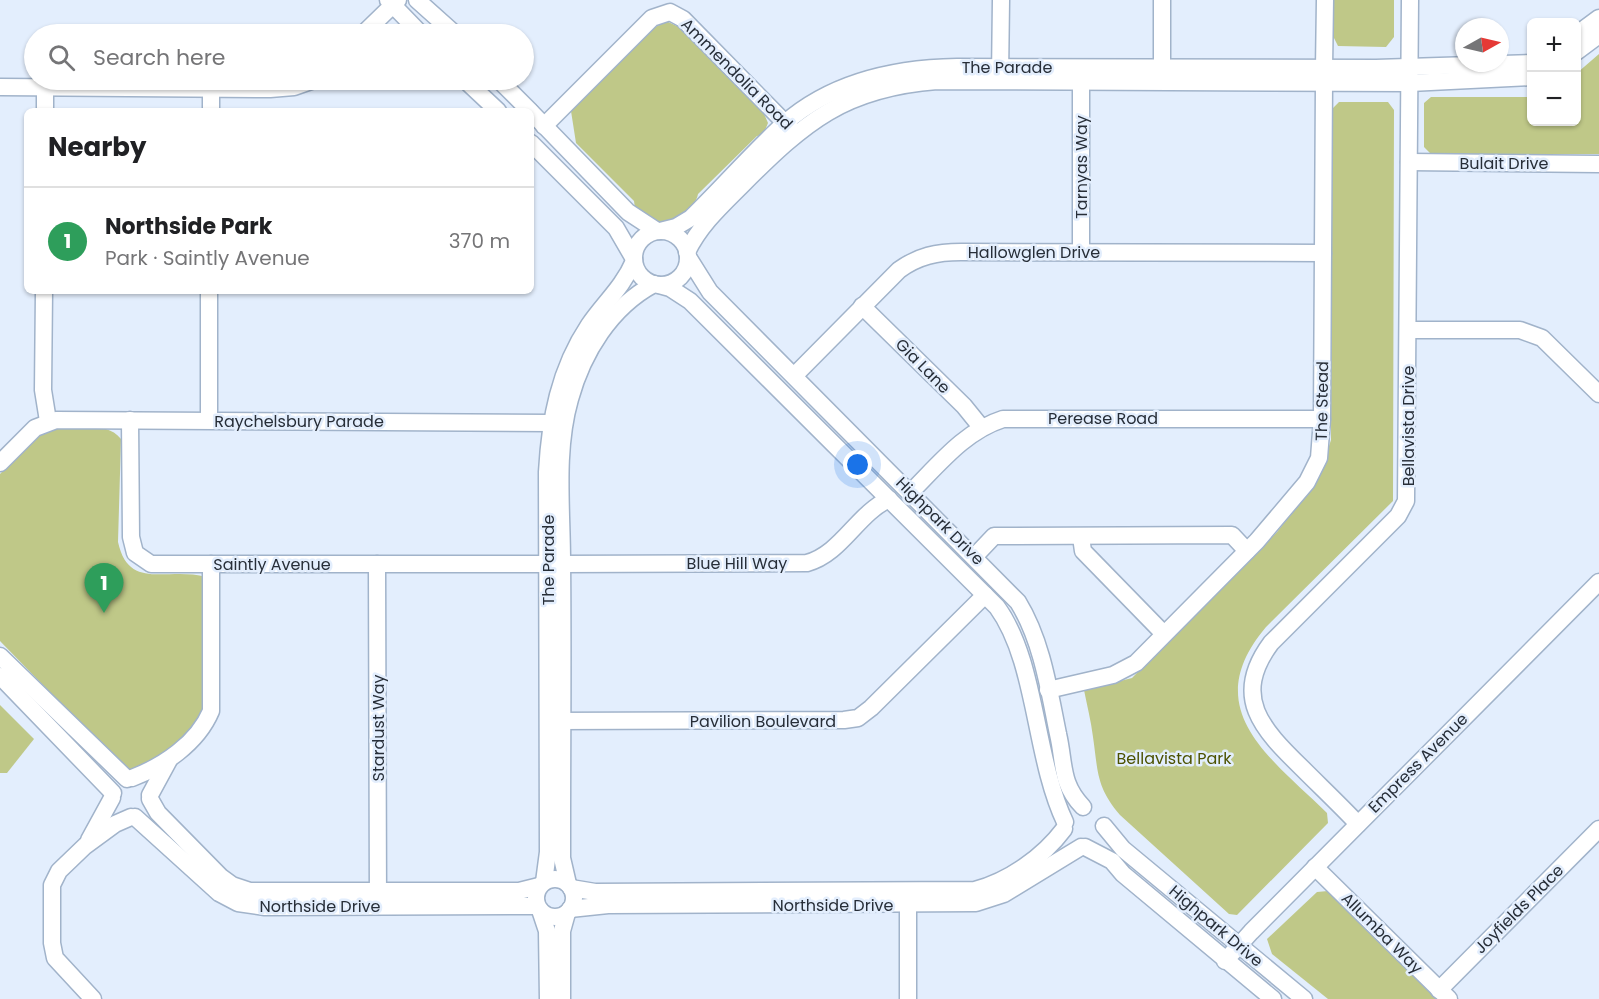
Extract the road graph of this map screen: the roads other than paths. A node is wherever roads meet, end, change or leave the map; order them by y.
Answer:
1 (417, 0) edge
2 (1000, 0) edge
3 (1162, 0) edge
4 (1325, 0) edge
5 (1410, 0) edge
6 (393, 2) edge
7 (1599, 18) edge
8 (372, 24) edge
9 (412, 24) edge
10 (443, 24) edge
11 (1581, 31) edge
12 (1599, 35) edge
13 (1581, 48) edge
14 (1527, 63) edge
15 (1162, 68) junction
16 (1001, 74) junction
17 (1409, 74) junction
18 (1324, 75) junction
19 (1527, 77) edge
20 (1081, 81) junction
21 (0, 87) edge
22 (24, 88) edge
23 (45, 90) edge
24 (211, 90) edge
25 (476, 90) edge
26 (509, 90) edge
27 (45, 108) edge
28 (211, 108) edge
29 (495, 108) edge
30 (526, 108) edge
31 (534, 116) edge
32 (544, 126) junction
33 (791, 128) junction
34 (534, 146) edge
35 (1409, 162) junction
36 (1599, 164) edge
37 (658, 231) junction
38 (1081, 252) junction
39 (687, 254) junction
40 (1323, 254) junction
41 (634, 260) junction
42 (656, 284) junction
43 (44, 294) edge
44 (209, 294) edge
45 (862, 306) junction
46 (1408, 330) junction
47 (794, 376) junction
48 (1599, 394) edge
49 (1322, 419) junction
50 (130, 420) junction
51 (209, 420) junction
52 (48, 421) junction
53 (551, 423) junction
54 (981, 427) junction
55 (0, 463) edge
56 (911, 492) junction
57 (889, 500) junction
58 (1081, 537) junction
59 (1246, 551) junction
60 (975, 556) junction
61 (211, 564) junction
62 (377, 564) junction
63 (555, 564) junction
64 (1599, 582) edge
65 (984, 595) junction
66 (1164, 634) junction
67 (0, 656) edge
68 (0, 676) edge
69 (1048, 690) junction
70 (555, 721) junction
71 (170, 760) junction
72 (130, 779) junction
73 (113, 795) junction
74 (150, 797) junction
75 (1083, 807) junction
76 (133, 817) junction
77 (1358, 824) junction
78 (1064, 826) junction
79 (1104, 826) junction
80 (1599, 829) edge
81 (86, 846) junction
82 (1083, 847) junction
83 (1316, 867) junction
84 (542, 884) junction
85 (570, 886) junction
86 (908, 897) junction
87 (378, 899) junction
88 (538, 908) junction
89 (568, 911) junction
90 (1238, 945) junction
91 (1225, 961) junction
92 (1444, 994) edge
93 (93, 999) edge
94 (548, 999) edge
95 (562, 999) edge
96 (908, 999) edge
97 (1273, 999) edge
98 (1304, 999) edge

1 - 10 street
2 - 16 street
3 - 15 street
4 - 18 street, The Stead
5 - 17 street, Bellavista Drive
6 - 8 street
6 - 9 street
7 - 11 street
12 - 13 street
14 - 17 street
15 - 16 street, The Parade
15 - 18 street, The Parade
16 - 20 street, The Parade
16 - 33 street, The Parade
17 - 18 street, The Parade
17 - 19 street
17 - 35 street, Bellavista Drive
18 - 20 street, The Parade
18 - 40 street, The Stead
20 - 38 street, Tarnyas Way
21 - 22 street
23 - 27 street
24 - 28 street
25 - 29 street
26 - 30 street
31 - 32 street
32 - 33 street, Ammendolia Road
32 - 37 street
33 - 37 street, The Parade
33 - 39 street, The Parade
34 - 41 street
35 - 36 street, Bulait Drive
35 - 46 street, Bellavista Drive
37 - 39 street
37 - 41 street
38 - 40 street, Hallowglen Drive
38 - 45 street, Hallowglen Drive
39 - 42 street
39 - 47 street, Highpark Drive
40 - 49 street, The Stead
41 - 42 street
41 - 53 street, The Parade
42 - 57 street, Highpark Drive
42 - 63 street, The Parade
43 - 52 street
44 - 51 street
45 - 47 street, Hallowglen Drive
45 - 54 street, Gia Lane
46 - 48 street
46 - 77 street, Bellavista Drive
47 - 56 street, Highpark Drive
49 - 54 street, Perease Road
49 - 59 street, The Stead
50 - 51 street, Raychelsbury Parade
50 - 52 street, Raychelsbury Parade
50 - 61 street, Saintly Avenue
51 - 53 street, Raychelsbury Parade
52 - 55 street
53 - 63 street, The Parade
54 - 56 street, Perease Road
56 - 60 street, Highpark Drive
57 - 63 street, Blue Hill Way
57 - 65 street, Highpark Drive
58 - 59 street
58 - 60 street
58 - 66 street
59 - 66 street, The Stead
60 - 69 street, Highpark Drive
61 - 62 street, Saintly Avenue
61 - 71 street
62 - 63 street, Saintly Avenue
62 - 87 street, Stardust Way
63 - 70 street, The Parade
64 - 77 street, Empress Avenue
65 - 70 street, Pavilion Boulevard
65 - 78 street, Highpark Drive
66 - 69 street, The Stead
67 - 72 street
68 - 73 street
69 - 75 street, Highpark Drive
70 - 84 street, The Parade
70 - 85 street, The Parade
71 - 72 street
71 - 74 street
72 - 73 street
72 - 74 street
73 - 76 street
73 - 81 street
74 - 76 street
74 - 87 street, Northside Drive
75 - 78 street
75 - 79 street
76 - 81 street
76 - 87 street, Northside Drive
77 - 83 street, Empress Avenue
78 - 82 street
78 - 86 street, Northside Drive
79 - 82 street
79 - 90 street, Highpark Drive
80 - 92 street, Joyfields Place
81 - 93 street
82 - 86 street, Northside Drive
82 - 91 street, Highpark Drive
83 - 90 street, Empress Avenue
83 - 92 street, Allumba Way
84 - 85 street
84 - 87 street, Northside Drive
84 - 88 street
85 - 86 street, Northside Drive
85 - 89 street
86 - 89 street, Northside Drive
86 - 96 street
87 - 88 street, Northside Drive
88 - 89 street
88 - 94 street
89 - 95 street
90 - 91 street, Empress Avenue
90 - 98 street, Highpark Drive
91 - 97 street, Highpark Drive

